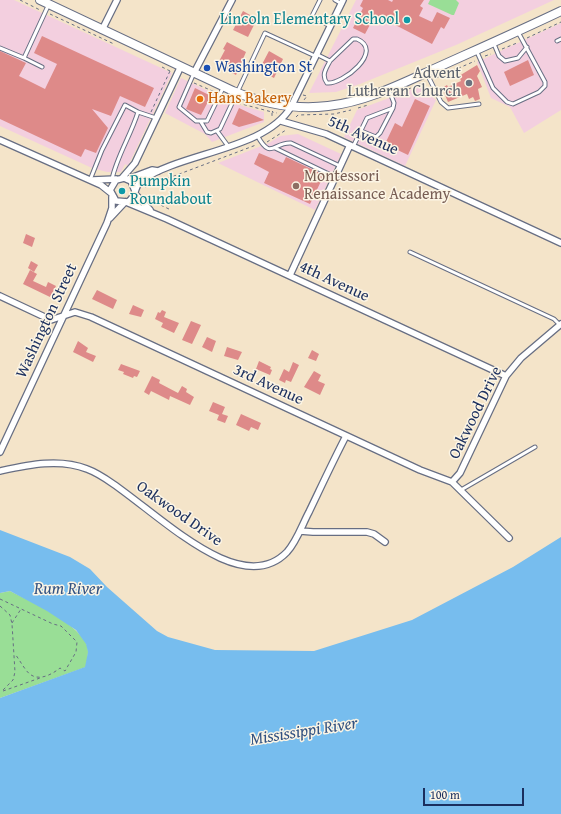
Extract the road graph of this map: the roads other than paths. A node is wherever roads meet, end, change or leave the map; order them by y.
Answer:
1 (40, 0) edge
2 (117, 0) edge
3 (232, 0) edge
4 (320, 0) edge
5 (335, 0) edge
6 (343, 2) edge
7 (49, 4) junction
8 (561, 12) edge
9 (330, 26) junction
10 (102, 30) junction
11 (518, 31) junction
12 (561, 39) edge
13 (556, 41) dead end
14 (493, 42) junction
15 (527, 47) junction
16 (0, 48) edge
17 (476, 50) junction
18 (316, 55) junction
19 (24, 58) junction
20 (330, 61) junction
21 (181, 66) junction
22 (42, 67) dead end
23 (194, 73) junction
24 (426, 73) junction
25 (224, 87) junction
26 (389, 89) junction
27 (236, 92) junction
28 (479, 104) dead end
29 (291, 107) junction
30 (393, 108) junction
31 (138, 112) junction
32 (156, 118) junction
33 (281, 121) junction
34 (201, 122) junction
35 (217, 131) junction
36 (361, 131) junction
37 (257, 135) junction
38 (0, 140) edge
39 (228, 146) junction
40 (352, 146) junction
41 (275, 148) junction
42 (340, 166) junction
43 (158, 171) junction
44 (335, 177) junction
45 (120, 179) junction
46 (90, 180) junction
47 (137, 191) junction
48 (111, 195) junction
49 (125, 203) junction
50 (152, 212) junction
51 (107, 223) junction
52 (561, 244) edge
53 (410, 252) dead end
54 (290, 275) junction
55 (0, 296) edge
56 (63, 317) junction
57 (561, 325) edge
58 (506, 376) junction
59 (346, 436) junction
60 (534, 447) dead end
61 (0, 452) edge
62 (0, 471) edge
63 (452, 482) junction
64 (461, 490) junction
65 (300, 530) junction
66 (509, 538) dead end
67 (385, 542) dead end

1 - 7 main road
2 - 10 street
3 - 23 street
4 - 9 lane
5 - 6 lane
6 - 9 street
7 - 10 main road
7 - 19 lane
8 - 11 main road
9 - 18 street
10 - 21 main road
11 - 14 main road
11 - 15 lane
12 - 13 lane
14 - 15 lane
14 - 17 main road
15 - 17 lane
16 - 19 lane
17 - 24 main road
18 - 20 lane
18 - 27 lane
18 - 29 street
19 - 22 lane
20 - 20 lane
21 - 23 main road
21 - 32 street
23 - 25 main road
23 - 34 lane
24 - 26 main road
24 - 28 lane
25 - 27 main road
25 - 34 lane
26 - 29 main road
26 - 30 lane
27 - 29 main road
27 - 35 lane
29 - 33 street
30 - 36 lane
30 - 36 lane
31 - 32 lane
31 - 45 lane
31 - 46 lane
32 - 45 street
33 - 37 street
33 - 40 street, 5th Avenue
34 - 35 lane
35 - 39 lane
36 - 40 lane
37 - 39 street
37 - 41 lane
38 - 46 street
39 - 43 street
40 - 42 street
40 - 52 street, 5th Avenue
41 - 42 lane
41 - 44 lane
42 - 44 street
43 - 45 street
43 - 47 street
44 - 54 street
45 - 46 street
45 - 47 street
45 - 48 street
46 - 48 street
47 - 49 street
47 - 50 street, 4th Avenue
48 - 49 street
48 - 51 street, Washington Street
49 - 50 street, 4th Avenue
49 - 51 street, Washington Street
50 - 54 street, 4th Avenue
51 - 56 street, Washington Street
53 - 57 lane
54 - 58 street, 4th Avenue
55 - 56 street, 3rd Avenue
56 - 59 street, 3rd Avenue
56 - 61 street, Washington Street
57 - 58 street, Oakwood Drive
58 - 63 street, Oakwood Drive
59 - 63 street, 3rd Avenue
59 - 65 street, Oakwood Drive
60 - 64 lane
62 - 65 street, Oakwood Drive
63 - 64 street, 3rd Avenue
64 - 66 street, 3rd Avenue
65 - 67 street

